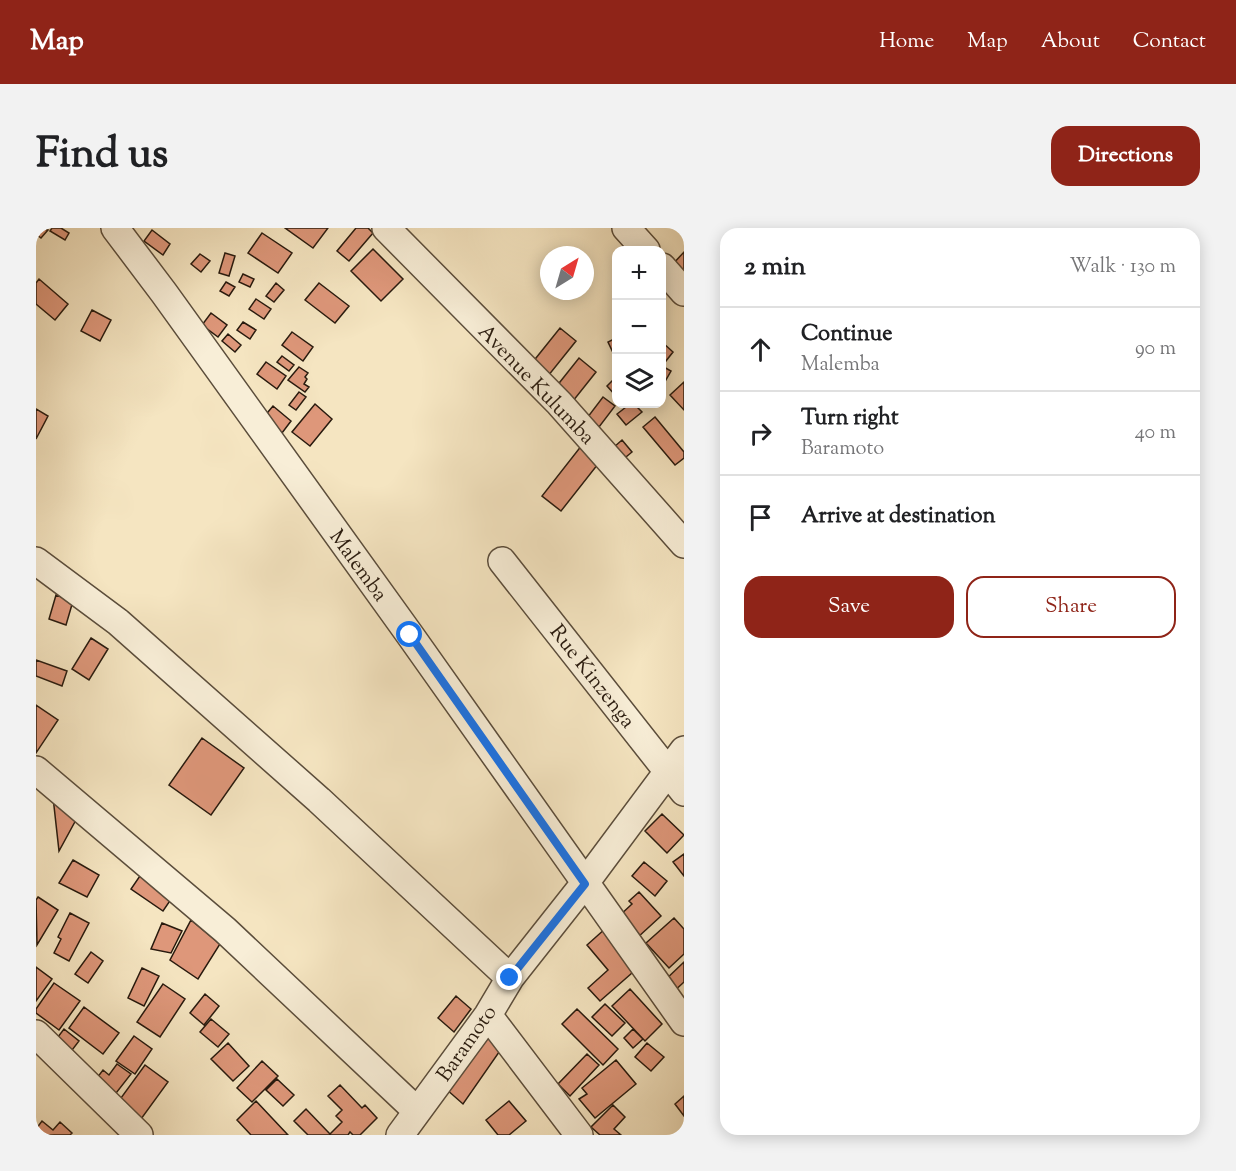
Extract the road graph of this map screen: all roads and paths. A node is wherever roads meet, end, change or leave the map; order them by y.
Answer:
1 (115, 228) edge
2 (386, 228) edge
3 (626, 228) edge
4 (642, 246) edge
5 (666, 272) edge
6 (684, 292) edge
7 (684, 544) edge
8 (36, 561) edge
9 (502, 561) dead end
10 (684, 750) edge
11 (36, 770) edge
12 (676, 783) edge
13 (585, 884) junction
14 (510, 978) junction
15 (488, 1015) junction
16 (684, 1022) edge
17 (36, 1034) edge
18 (417, 1111) junction
19 (139, 1135) edge
20 (400, 1135) edge
21 (579, 1135) edge

1 - 13 street, Malemba
2 - 7 street, Avenue Kulumba
3 - 4 street
5 - 6 street
8 - 14 street
9 - 12 street, Rue Kinzenga
10 - 12 street, Baramoto
11 - 18 street
12 - 13 street, Baramoto
13 - 14 street, Baramoto
13 - 16 street, Malemba
14 - 15 street, Baramoto
15 - 18 street, Baramoto
15 - 21 street
17 - 19 street
18 - 20 street, Baramoto

